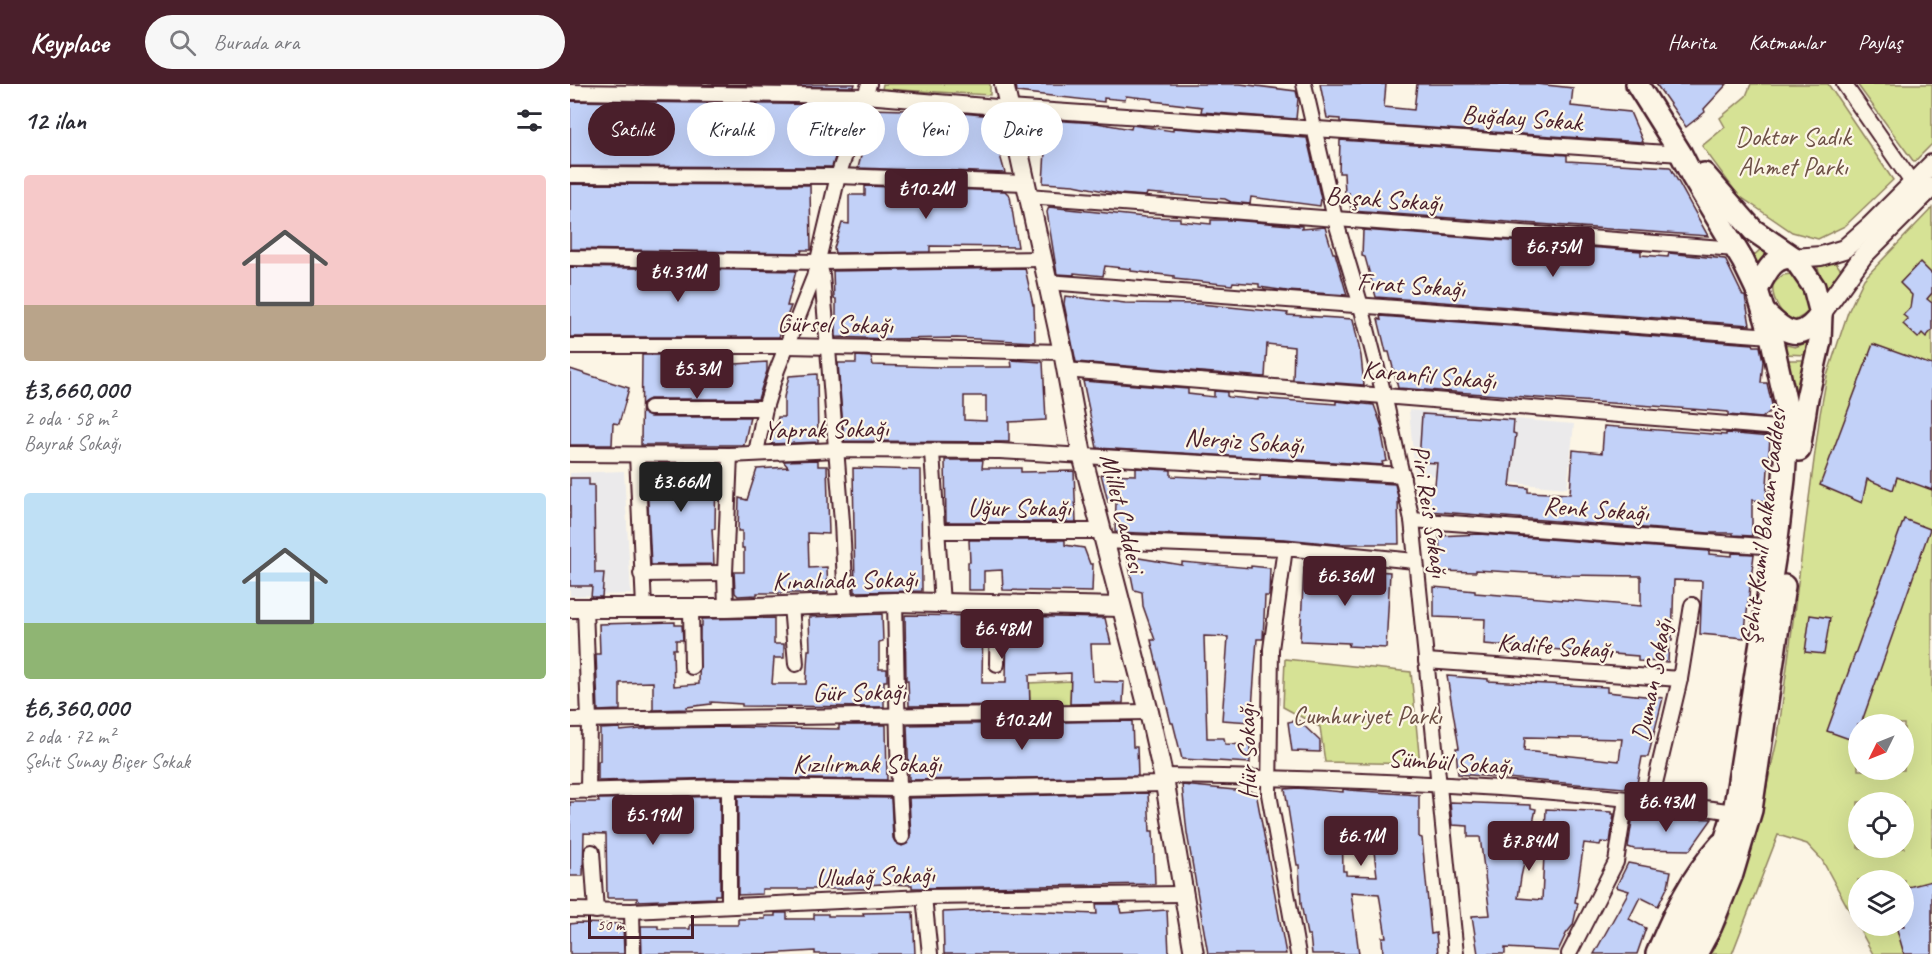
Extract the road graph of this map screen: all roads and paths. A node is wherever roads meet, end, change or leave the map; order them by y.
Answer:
1 (1004, 84) edge
2 (1304, 84) edge
3 (1637, 84) edge
4 (1844, 84) edge
5 (867, 90) edge
6 (570, 92) edge
7 (1008, 102) edge
8 (981, 104) edge
9 (1063, 112) edge
10 (1314, 128) junction
11 (1681, 154) junction
12 (1020, 156) edge
13 (1932, 164) edge
14 (570, 175) edge
15 (838, 176) junction
16 (1923, 188) edge
17 (1027, 189) junction
18 (1335, 219) junction
19 (1736, 249) junction
20 (570, 258) edge
21 (1794, 258) junction
22 (1042, 259) junction
23 (819, 262) junction
24 (1047, 282) junction
25 (1757, 290) junction
26 (1361, 306) junction
27 (1765, 313) junction
28 (1821, 314) junction
29 (1771, 336) junction
30 (570, 346) edge
31 (787, 346) junction
32 (826, 348) junction
33 (1064, 361) junction
34 (1384, 395) junction
35 (650, 408) dead end
36 (765, 408) junction
37 (1789, 429) junction
38 (836, 450) junction
39 (932, 452) junction
40 (756, 453) junction
41 (570, 454) edge
42 (637, 455) junction
43 (730, 455) junction
44 (1082, 455) junction
45 (1403, 475) junction
46 (1412, 520) junction
47 (937, 531) junction
48 (1103, 536) junction
49 (1776, 547) junction
50 (1285, 548) junction
51 (1415, 561) junction
52 (725, 573) junction
53 (641, 574) junction
54 (895, 602) junction
55 (846, 604) junction
56 (942, 604) junction
57 (998, 605) junction
58 (1692, 605) dead end
59 (791, 606) junction
60 (644, 607) junction
61 (1121, 607) junction
62 (578, 608) edge
63 (726, 608) junction
64 (691, 609) junction
65 (1426, 661) junction
66 (796, 664) dead end
67 (997, 664) dead end
68 (692, 668) dead end
69 (1680, 679) junction
70 (1149, 712) junction
71 (898, 716) junction
72 (570, 720) edge
73 (589, 720) junction
74 (1269, 778) junction
75 (1164, 780) junction
76 (1438, 784) junction
77 (729, 787) junction
78 (899, 789) junction
79 (570, 791) edge
80 (588, 791) junction
81 (1626, 799) junction
82 (1652, 800) junction
83 (1734, 812) junction
84 (902, 837) dead end
85 (1725, 839) junction
86 (592, 852) dead end
87 (1182, 894) junction
88 (924, 897) junction
89 (729, 906) junction
90 (570, 910) edge
91 (596, 911) junction
92 (632, 911) junction
93 (1671, 922) junction
94 (633, 954) edge
95 (930, 954) edge
96 (1194, 954) edge
97 (1298, 954) edge
98 (1456, 954) edge
99 (1569, 954) edge
100 (1657, 954) edge
101 (1665, 954) edge
102 (1677, 954) edge
103 (1696, 954) edge

1 - 7 main road, Millet Caddesi
2 - 10 street, Piri Reis Sokağı
3 - 11 main road, Şehit Kamil Balkan Caddesi
4 - 16 street
5 - 6 street, Buğday Sokak
5 - 8 street, Buğday Sokak
5 - 15 street
9 - 10 street, Buğday Sokak
10 - 11 street, Buğday Sokak
10 - 18 street, Piri Reis Sokağı
11 - 19 main road, Şehit Kamil Balkan Caddesi
11 - 21 main road, Şehit Kamil Balkan Caddesi
12 - 17 main road, Millet Caddesi
13 - 16 main road
14 - 15 street, Başak Sokağı
15 - 17 street, Başak Sokağı
15 - 23 street
16 - 21 main road
16 - 28 main road
17 - 18 street, Başak Sokağı
17 - 22 main road, Millet Caddesi
18 - 19 street, Başak Sokağı
18 - 26 street, Piri Reis Sokağı
19 - 25 main road, Şehit Kamil Balkan Caddesi
20 - 23 street
21 - 25 main road
21 - 28 main road, Şehit Kamil Balkan Caddesi
22 - 23 street
22 - 24 main road, Millet Caddesi
23 - 31 street
23 - 32 street
24 - 26 street, Fırat Sokağı
24 - 33 main road, Millet Caddesi
25 - 27 main road, Şehit Kamil Balkan Caddesi
26 - 29 street, Fırat Sokağı
26 - 34 street, Piri Reis Sokağı
27 - 28 main road
27 - 29 main road, Şehit Kamil Balkan Caddesi
28 - 103 main road, Şehit Kamil Balkan Caddesi
29 - 37 main road, Şehit Kamil Balkan Caddesi
30 - 31 street, Gürsel Sokağı
31 - 32 street, Gürsel Sokağı
31 - 36 street
32 - 33 street, Gürsel Sokağı
32 - 38 street
33 - 34 street, Karanfil Sokağı
33 - 44 main road, Millet Caddesi
34 - 37 street, Karanfil Sokağı
34 - 45 street, Piri Reis Sokağı
35 - 36 street
36 - 40 street
37 - 49 main road, Şehit Kamil Balkan Caddesi
38 - 39 street, Yaprak Sokağı
38 - 40 street, Yaprak Sokağı
38 - 55 street
39 - 44 street, Yaprak Sokağı
39 - 47 street
40 - 43 street, Yaprak Sokağı
41 - 42 street, Yaprak Sokağı
42 - 43 street, Yaprak Sokağı
42 - 53 street
43 - 52 street
44 - 45 street, Nergiz Sokağı
44 - 48 main road, Millet Caddesi
45 - 46 street, Piri Reis Sokağı
46 - 49 street, Renk Sokağı
46 - 51 street, Piri Reis Sokağı
47 - 48 street, Uğur Sokağı
47 - 56 street
48 - 50 street, Uğur Sokağı
48 - 61 main road, Millet Caddesi
49 - 83 main road, Şehit Kamil Balkan Caddesi
50 - 51 street, Uğur Sokağı
50 - 74 street, Hür Sokağı
51 - 65 street, Piri Reis Sokağı
52 - 53 street
52 - 63 street
53 - 60 street
54 - 55 main road, Kınalıada Sokağı
54 - 56 main road, Kınalıada Sokağı
54 - 71 street
55 - 59 main road, Kınalıada Sokağı
56 - 57 main road, Kınalıada Sokağı
57 - 61 main road, Kınalıada Sokağı
57 - 67 street
58 - 69 street, Duman Sokağı
59 - 63 main road, Kınalıada Sokağı
59 - 66 street
60 - 62 main road, Kınalıada Sokağı
60 - 64 main road, Kınalıada Sokağı
61 - 70 main road, Millet Caddesi
62 - 73 street
63 - 64 main road, Kınalıada Sokağı
64 - 68 street
65 - 69 street, Kadife Sokağı
65 - 76 street, Piri Reis Sokağı
69 - 82 street, Duman Sokağı
70 - 71 street, Gür Sokağı
70 - 75 main road, Millet Caddesi
71 - 73 street, Gür Sokağı
71 - 78 street
72 - 73 street, Gür Sokağı
73 - 80 street
74 - 75 street, Sümbül Sokağı
74 - 76 street, Sümbül Sokağı
74 - 97 street, Hür Sokağı
75 - 78 street, Kızılırmak Sokağı
75 - 87 main road, Millet Caddesi
76 - 81 street, Sümbül Sokağı
76 - 98 street, Piri Reis Sokağı
77 - 78 street, Kızılırmak Sokağı
77 - 80 street, Kızılırmak Sokağı
77 - 89 street
78 - 84 street
79 - 80 street, Kızılırmak Sokağı
81 - 82 street, Sümbül Sokağı
81 - 99 street
82 - 83 street, Sümbül Sokağı
83 - 85 main road, Şehit Kamil Balkan Caddesi
85 - 93 main road
85 - 102 main road, Şehit Kamil Balkan Caddesi
86 - 91 street
87 - 88 street, Uludağ Sokağı
87 - 96 main road, Millet Caddesi
88 - 89 street, Uludağ Sokağı
88 - 95 street
89 - 92 street, Uludağ Sokağı
90 - 91 street, Uludağ Sokağı
91 - 92 street, Uludağ Sokağı
92 - 94 street
93 - 100 main road
93 - 101 main road

